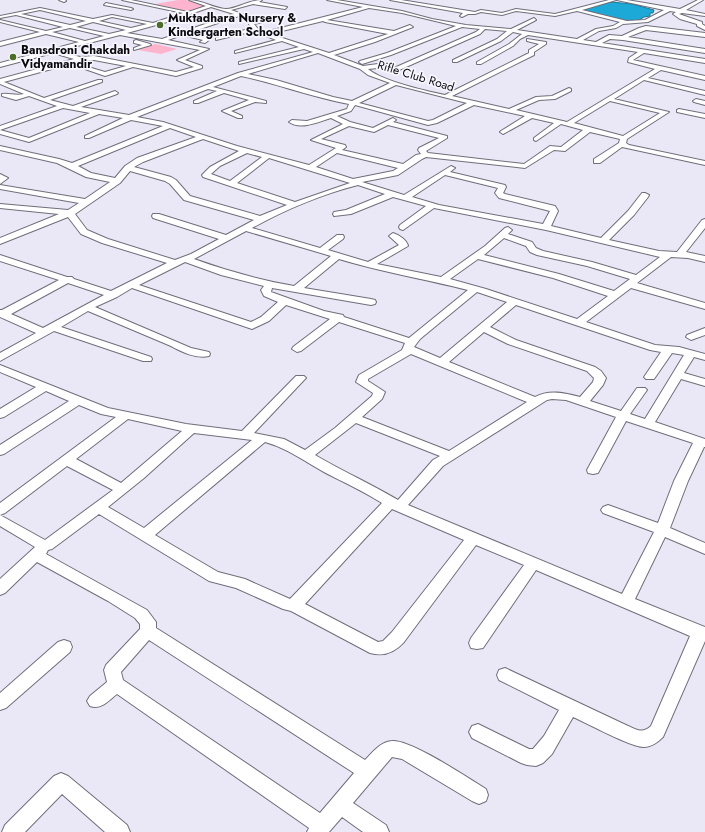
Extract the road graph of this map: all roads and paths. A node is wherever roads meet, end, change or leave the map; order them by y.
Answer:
1 (124, 0) edge
2 (191, 0) edge
3 (259, 0) edge
4 (329, 0) edge
5 (392, 0) edge
6 (614, 0) edge
7 (619, 0) edge
8 (701, 0) edge
9 (404, 1) edge
10 (252, 2) junction
11 (674, 2) dead end
12 (350, 3) junction
13 (688, 3) dead end
14 (106, 4) dead end
15 (695, 4) junction
16 (149, 5) junction
17 (705, 5) edge
18 (210, 6) junction
19 (339, 6) dead end
20 (368, 6) junction
21 (57, 7) dead end
22 (661, 7) junction
23 (285, 8) dead end
24 (131, 9) junction
25 (669, 9) junction
26 (44, 10) junction
27 (226, 10) junction
28 (457, 10) junction
29 (577, 10) junction
30 (681, 11) junction
31 (467, 12) junction
32 (188, 13) junction
33 (475, 13) junction
34 (15, 14) junction
35 (240, 14) junction
36 (705, 15) edge
37 (114, 16) junction
38 (0, 17) edge
39 (278, 17) dead end
40 (482, 18) dead end
41 (534, 19) dead end
42 (320, 20) junction
43 (435, 20) junction
44 (0, 21) edge
45 (90, 21) junction
46 (510, 22) dead end
47 (625, 22) junction
48 (449, 23) junction
49 (155, 24) junction
50 (250, 24) junction
51 (525, 24) junction
52 (462, 25) junction
53 (69, 26) junction
54 (410, 27) dead end
55 (484, 27) junction
56 (705, 28) edge
57 (255, 29) junction
58 (132, 30) junction
59 (512, 30) junction
60 (167, 31) dead end
61 (44, 32) junction
62 (120, 33) junction
63 (395, 33) junction
64 (527, 33) junction
65 (182, 34) junction
66 (264, 34) junction
67 (705, 35) edge
68 (108, 36) junction
69 (518, 38) junction
70 (623, 38) junction
71 (218, 39) dead end
72 (281, 40) junction
73 (163, 41) junction
74 (373, 41) junction
75 (578, 41) junction
76 (87, 42) junction
77 (202, 42) dead end
78 (0, 44) edge
79 (387, 44) dead end
80 (596, 44) junction
81 (394, 45) dead end
82 (303, 48) junction
83 (406, 48) junction
84 (136, 49) dead end
85 (54, 51) junction
86 (644, 51) junction
87 (705, 51) edge
88 (237, 52) dead end
89 (317, 52) junction
90 (329, 55) junction
91 (80, 59) junction
92 (692, 59) junction
93 (455, 61) dead end
94 (705, 61) edge
95 (241, 63) dead end
96 (479, 63) dead end
97 (687, 63) dead end
98 (354, 64) junction
99 (0, 65) edge
100 (133, 66) junction
101 (681, 67) dead end
102 (362, 68) junction
103 (660, 68) junction
104 (88, 69) dead end
105 (676, 71) junction
106 (240, 74) junction
107 (643, 78) junction
108 (705, 78) edge
109 (100, 81) dead end
110 (0, 82) edge
111 (395, 83) junction
112 (208, 87) junction
113 (569, 90) dead end
114 (224, 91) junction
115 (115, 93) dead end
116 (705, 93) edge
117 (30, 94) junction
118 (1, 95) edge
119 (445, 97) junction
120 (608, 99) junction
121 (44, 100) junction
122 (254, 100) junction
123 (696, 101) dead end
124 (196, 102) dead end
125 (264, 102) dead end
126 (353, 103) junction
127 (473, 103) junction
128 (705, 104) edge
129 (64, 106) junction
130 (74, 107) junction
131 (509, 111) junction
132 (679, 111) dead end
133 (98, 112) junction
134 (330, 115) junction
135 (403, 116) junction
136 (530, 116) junction
137 (705, 116) edge
138 (132, 117) junction
139 (240, 117) dead end
140 (292, 122) dead end
141 (560, 122) junction
142 (387, 123) junction
143 (348, 124) junction
144 (568, 124) junction
145 (169, 126) junction
146 (0, 128) edge
147 (589, 129) junction
148 (0, 132) edge
149 (503, 132) dead end
150 (87, 137) dead end
151 (203, 137) junction
152 (536, 139) dead end
153 (623, 141) junction
154 (1, 147) edge
155 (246, 151) junction
156 (336, 151) junction
157 (426, 155) junction
158 (268, 156) junction
159 (460, 159) junction
160 (597, 160) dead end
161 (705, 163) edge
162 (72, 166) junction
163 (404, 167) junction
164 (128, 168) junction
165 (310, 168) junction
166 (445, 173) junction
167 (0, 176) edge
168 (117, 180) junction
169 (0, 182) edge
170 (355, 182) junction
171 (232, 183) junction
172 (0, 187) edge
173 (393, 194) junction
174 (646, 195) dead end
175 (405, 198) junction
176 (86, 202) junction
177 (296, 205) junction
178 (433, 205) junction
179 (0, 206) edge
180 (70, 213) junction
181 (337, 214) dead end
182 (156, 216) dead end
183 (260, 219) junction
184 (705, 222) edge
185 (516, 223) dead end
186 (546, 226) junction
187 (403, 227) dead end
188 (244, 228) junction
189 (502, 235) junction
190 (393, 236) dead end
191 (340, 237) dead end
192 (226, 238) junction
193 (604, 240) junction
194 (0, 241) edge
195 (321, 251) junction
196 (338, 255) junction
197 (668, 255) junction
198 (679, 255) junction
199 (476, 256) junction
200 (0, 258) edge
201 (185, 259) junction
202 (705, 259) edge
203 (175, 263) junction
204 (369, 265) junction
205 (69, 279) junction
206 (443, 280) junction
207 (633, 281) junction
208 (131, 285) junction
209 (270, 285) junction
210 (297, 289) junction
211 (475, 289) junction
212 (114, 295) junction
213 (615, 295) junction
214 (285, 301) junction
215 (371, 302) dead end
216 (514, 302) junction
217 (705, 306) edge
218 (87, 307) junction
219 (2, 313) edge
220 (339, 317) junction
221 (578, 323) junction
222 (483, 328) junction
223 (48, 330) junction
224 (705, 331) edge
225 (691, 337) dead end
226 (410, 346) junction
227 (297, 349) dead end
228 (668, 350) junction
229 (691, 353) junction
230 (205, 354) dead end
231 (705, 357) edge
232 (0, 358) edge
233 (147, 359) dead end
234 (441, 363) junction
235 (0, 368) edge
236 (678, 375) junction
237 (650, 377) dead end
238 (300, 378) dead end
239 (705, 383) edge
240 (44, 387) junction
241 (641, 390) dead end
242 (78, 400) junction
243 (536, 402) junction
244 (582, 402) junction
245 (0, 414) edge
246 (126, 415) junction
247 (623, 416) junction
248 (354, 418) junction
249 (648, 424) junction
250 (191, 429) junction
251 (245, 435) junction
252 (263, 438) junction
253 (702, 442) edge
254 (0, 452) edge
255 (306, 456) junction
256 (451, 456) junction
257 (67, 460) junction
258 (593, 470) dead end
259 (122, 489) junction
260 (395, 504) junction
261 (99, 508) junction
262 (0, 510) edge
263 (608, 510) dead end
264 (0, 520) edge
265 (662, 530) junction
266 (145, 535) junction
267 (473, 538) junction
268 (705, 549) edge
269 (41, 550) junction
270 (533, 563) junction
271 (0, 589) edge
272 (626, 602) junction
273 (293, 605) junction
274 (148, 632) junction
275 (702, 634) edge
276 (477, 643) dead end
277 (64, 647) dead end
278 (505, 675) dead end
279 (116, 684) junction
280 (96, 701) dead end
281 (0, 703) edge
282 (570, 706) junction
283 (478, 732) dead end
284 (368, 772) junction
285 (479, 795) dead end
286 (340, 806) junction
287 (319, 829) edge
288 (12, 832) edge
289 (120, 832) edge
290 (379, 832) edge

1 - 16 street
2 - 18 street, Rifle Club Road
3 - 10 street
4 - 12 street
5 - 9 street
6 - 29 street
7 - 22 street
8 - 15 street
9 - 28 street
10 - 23 street
10 - 27 street
11 - 22 street
12 - 19 street
12 - 20 street
13 - 15 street
14 - 24 street
15 - 17 street
15 - 30 street
16 - 24 street
16 - 32 street
18 - 27 street, Rifle Club Road
18 - 32 street
20 - 42 street
20 - 43 street
21 - 26 street
22 - 25 street
24 - 37 street
25 - 30 street
25 - 47 street
26 - 34 street
26 - 45 street
27 - 35 street, Rifle Club Road
28 - 31 street
28 - 43 street
29 - 33 street
29 - 47 street
30 - 36 street
30 - 56 street
31 - 33 street
31 - 48 street
32 - 49 street
33 - 40 street
34 - 38 street
34 - 53 street
35 - 50 street, Rifle Club Road
35 - 65 street
37 - 45 street
37 - 49 street
39 - 50 street
41 - 51 street
42 - 63 street
42 - 66 street
43 - 48 street
44 - 61 street
45 - 53 street
45 - 58 street
46 - 51 street
47 - 75 street
48 - 52 street
49 - 58 street
50 - 57 street, Rifle Club Road
51 - 59 street
52 - 55 street
52 - 83 street
53 - 61 street
53 - 68 street
54 - 63 street
55 - 59 street
55 - 102 street
57 - 66 street, Rifle Club Road
57 - 71 street
58 - 62 street
59 - 64 street
59 - 93 street
60 - 65 street
61 - 76 street
61 - 78 street
62 - 68 street
62 - 73 street
63 - 74 street
64 - 69 street
64 - 75 street
65 - 73 street
65 - 77 street
66 - 72 street, Rifle Club Road
67 - 70 street
68 - 76 street
68 - 84 street
69 - 96 street
69 - 119 street
70 - 80 street
70 - 87 street
72 - 82 street, Rifle Club Road
72 - 88 street
73 - 100 street
74 - 79 street
74 - 90 street
75 - 80 street
76 - 85 street
80 - 86 street
81 - 83 street
82 - 89 street, Rifle Club Road
82 - 95 street
83 - 98 street
85 - 91 street
85 - 99 street
86 - 92 street
86 - 103 street
89 - 90 street, Rifle Club Road
89 - 106 street
90 - 98 street, Rifle Club Road
91 - 100 street
91 - 110 street
92 - 94 street
92 - 97 street
98 - 102 street, Rifle Club Road
100 - 104 street
101 - 105 street
102 - 111 street, Rifle Club Road
103 - 105 street
103 - 107 street
105 - 108 street
106 - 112 street
106 - 126 street
107 - 116 street
107 - 120 street
109 - 121 street
110 - 117 street
111 - 119 street, Rifle Club Road
111 - 126 street
112 - 114 street
112 - 138 street
113 - 131 street
114 - 122 street
114 - 124 street
115 - 130 street
117 - 118 street
117 - 121 street
119 - 127 street, Rifle Club Road
120 - 144 street
120 - 153 street
121 - 129 street
122 - 125 street
122 - 139 street
123 - 128 street
126 - 134 street
126 - 135 street
127 - 131 street, Rifle Club Road
127 - 135 street
129 - 130 street
129 - 146 street
130 - 133 street
131 - 136 street, Rifle Club Road
132 - 137 street
133 - 138 street
133 - 148 street
134 - 140 street
134 - 143 street
135 - 142 street
136 - 141 street, Rifle Club Road
136 - 149 street
138 - 145 street
138 - 150 street
141 - 144 street, Rifle Club Road
141 - 152 street
142 - 143 street
142 - 157 street
143 - 156 street
144 - 147 street, Rifle Club Road
145 - 151 street
145 - 162 street
147 - 153 street, Rifle Club Road
147 - 159 street
151 - 155 street
151 - 164 street
153 - 160 street
153 - 161 street, Rifle Club Road
154 - 162 street
155 - 158 street
155 - 171 street
156 - 163 street
156 - 165 street
157 - 159 street
157 - 163 street
158 - 165 street
158 - 171 street
159 - 166 street
162 - 168 street
163 - 170 street
164 - 168 street
164 - 183 street
165 - 170 street
166 - 175 street
166 - 186 street
167 - 169 street
168 - 176 street
170 - 173 street
170 - 177 street
171 - 177 street
172 - 176 street
173 - 175 street
173 - 181 street
174 - 193 street
175 - 178 street
176 - 180 street
177 - 183 street
178 - 186 street
178 - 187 street
179 - 180 street
180 - 194 street
180 - 203 street
182 - 192 street
183 - 188 street
184 - 198 street
185 - 189 street
186 - 193 street
188 - 192 street
188 - 195 street
189 - 199 street
189 - 207 street
190 - 204 street
191 - 195 street
192 - 201 street
193 - 197 street
195 - 196 street
196 - 204 street
196 - 210 street
197 - 198 street
197 - 207 street
198 - 202 street
199 - 206 street
199 - 213 street
200 - 205 street
201 - 203 street
201 - 209 street
203 - 208 street
204 - 206 street
205 - 212 street
205 - 219 street
206 - 211 street
207 - 213 street
207 - 217 street
208 - 212 street
208 - 214 street
209 - 210 street
209 - 214 street
210 - 215 street
211 - 216 street
211 - 226 street
212 - 218 street
213 - 221 street
214 - 220 street
216 - 221 street
216 - 222 street
218 - 223 street
218 - 230 street
219 - 223 street
220 - 226 street
220 - 227 street
221 - 228 street
222 - 234 street
222 - 244 street
223 - 232 street
223 - 233 street
224 - 225 street
226 - 234 street
226 - 248 street
228 - 229 street
228 - 237 street
229 - 231 street
229 - 236 street
234 - 243 street
235 - 240 street
236 - 239 street
236 - 249 street
238 - 251 street
240 - 242 street
240 - 245 street
241 - 247 street
242 - 246 street
242 - 254 street
243 - 244 street
243 - 256 street
244 - 247 street
246 - 250 street
246 - 257 street
247 - 249 street
247 - 258 street
248 - 255 street
248 - 256 street
249 - 253 street
250 - 251 street
250 - 259 street
251 - 252 street
252 - 255 street
252 - 266 street
253 - 265 street
255 - 260 street
256 - 260 street
257 - 259 street
257 - 262 street
259 - 261 street
260 - 267 street
260 - 273 street
261 - 266 street
261 - 269 street
263 - 265 street
264 - 269 street
265 - 268 street
265 - 272 street
266 - 273 street
267 - 270 street
267 - 273 street
269 - 271 street
269 - 274 street
270 - 272 street
270 - 276 street
272 - 275 street
274 - 279 street
274 - 284 street
275 - 282 street
277 - 281 street
278 - 282 street
279 - 280 street
279 - 287 street
282 - 283 street
284 - 285 street
284 - 286 street
286 - 287 street
286 - 290 street
288 - 289 street

